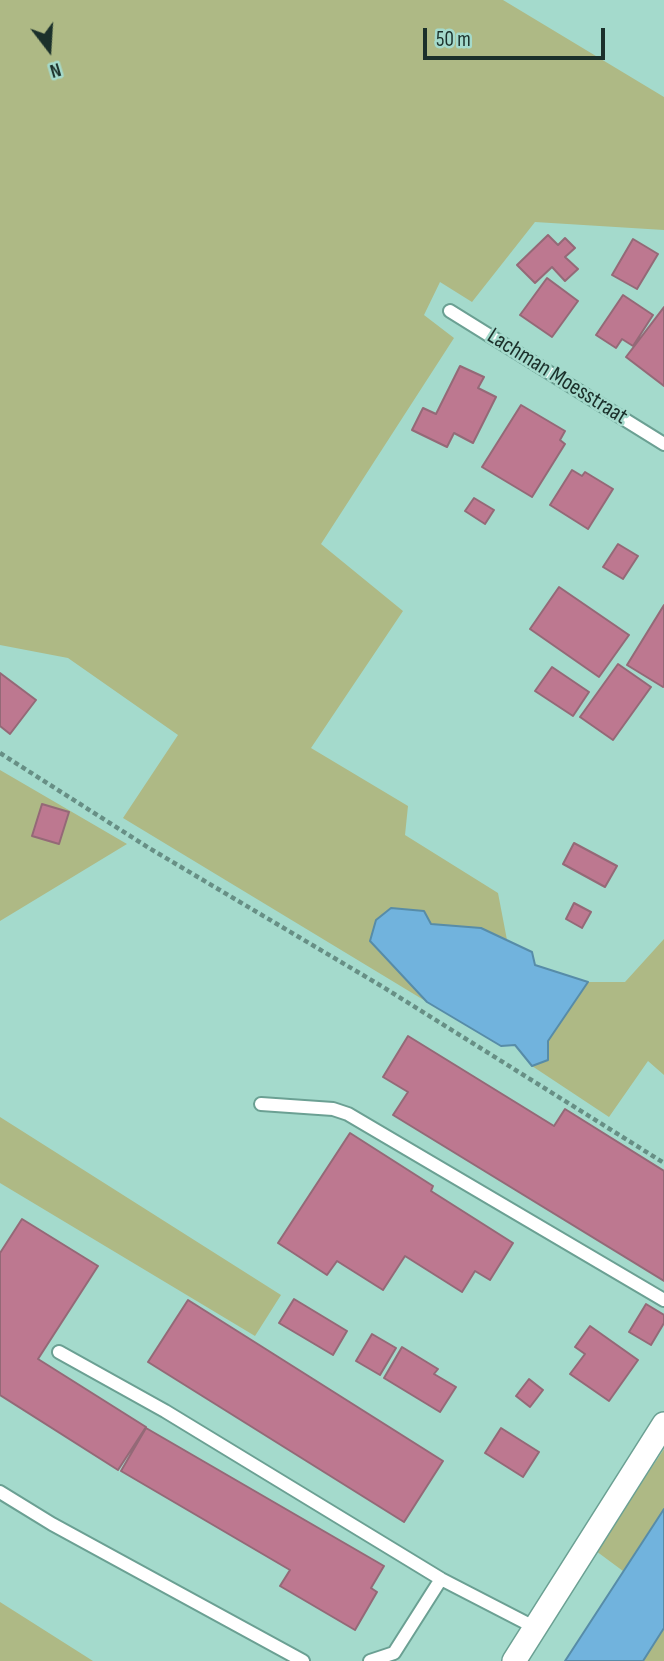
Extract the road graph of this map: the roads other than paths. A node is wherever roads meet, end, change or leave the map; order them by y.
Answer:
1 (450, 311) dead end
2 (664, 444) edge
3 (261, 1104) dead end
4 (664, 1300) edge
5 (59, 1352) dead end
6 (664, 1424) edge
7 (0, 1492) edge
8 (441, 1579) junction
9 (534, 1627) junction
10 (303, 1661) edge
11 (370, 1661) edge
12 (514, 1661) edge

1 - 2 lane, Lachman Moesstraat
3 - 4 lane
5 - 8 lane
6 - 9 street
7 - 10 lane
8 - 9 lane
8 - 11 lane
9 - 12 street

